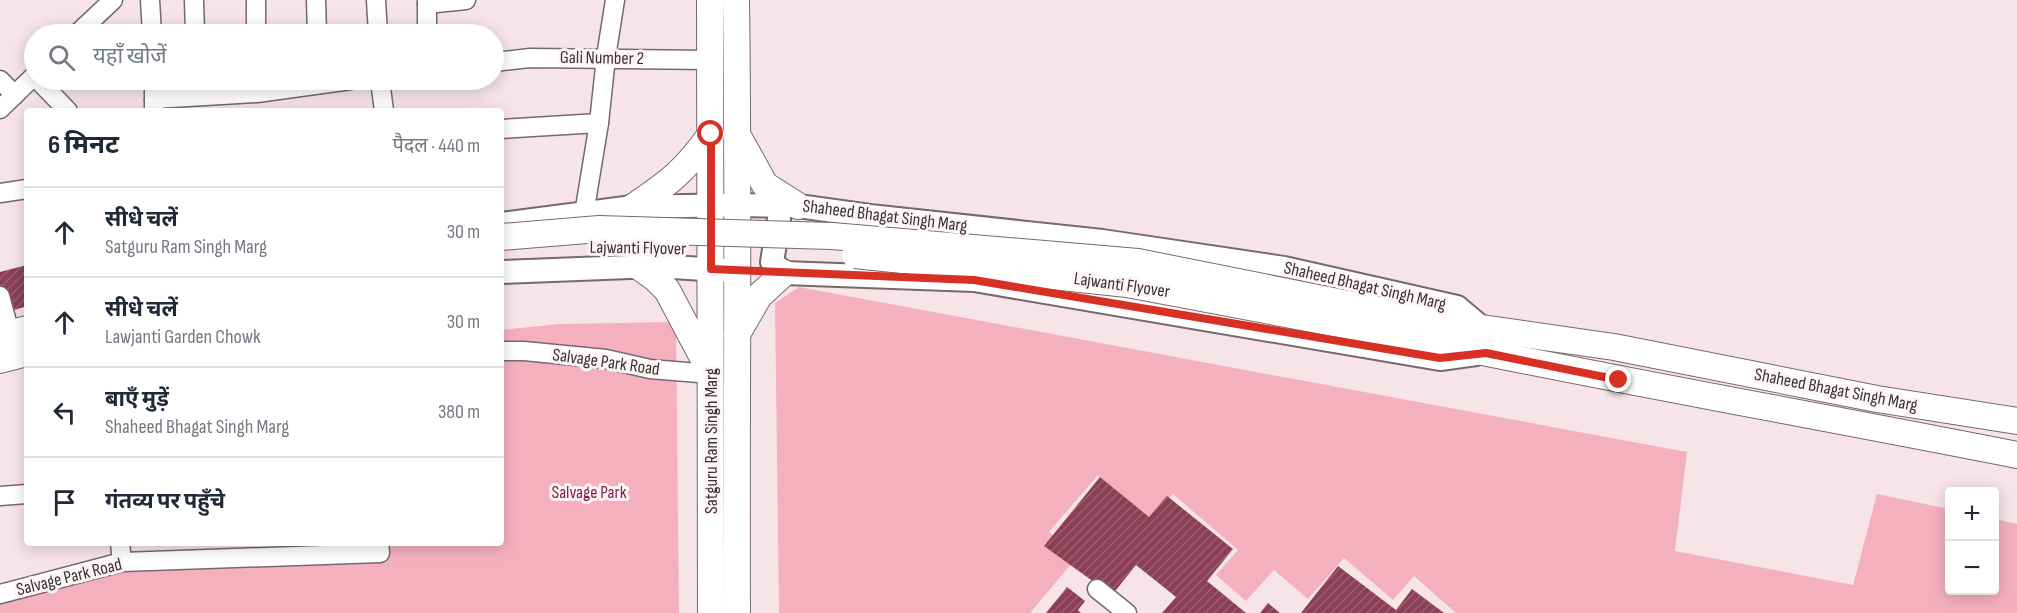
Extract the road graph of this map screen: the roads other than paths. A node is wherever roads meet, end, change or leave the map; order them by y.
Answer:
1 (150, 0) edge
2 (194, 0) edge
3 (256, 0) edge
4 (316, 0) edge
5 (376, 0) edge
6 (466, 0) edge
7 (615, 0) edge
8 (710, 0) edge
9 (735, 0) edge
10 (427, 2) edge
11 (102, 4) edge
12 (85, 24) edge
13 (151, 24) edge
14 (195, 24) edge
15 (256, 24) edge
16 (317, 24) edge
17 (377, 24) edge
18 (427, 24) edge
19 (606, 57) junction
20 (711, 60) junction
21 (504, 61) edge
22 (0, 80) edge
23 (24, 86) edge
24 (48, 90) edge
25 (191, 90) edge
26 (381, 90) edge
27 (15, 95) junction
28 (154, 105) edge
29 (65, 108) edge
30 (384, 108) edge
31 (0, 109) edge
32 (599, 123) junction
33 (504, 129) edge
34 (711, 134) junction
35 (738, 135) junction
36 (24, 190) edge
37 (0, 194) edge
38 (737, 205) junction
39 (711, 206) junction
40 (798, 206) junction
41 (633, 207) junction
42 (584, 214) junction
43 (504, 224) edge
44 (504, 237) edge
45 (504, 253) edge
46 (638, 266) junction
47 (711, 269) junction
48 (736, 271) junction
49 (504, 272) edge
50 (784, 273) junction
51 (0, 296) edge
52 (1482, 328) junction
53 (1428, 330) junction
54 (12, 332) edge
55 (736, 336) junction
56 (504, 351) edge
57 (1486, 353) junction
58 (24, 354) edge
59 (0, 360) edge
60 (711, 374) junction
61 (2017, 421) edge
62 (2017, 455) edge
63 (24, 494) edge
64 (0, 496) edge
65 (120, 546) edge
66 (379, 546) edge
67 (237, 550) edge
68 (289, 550) edge
69 (122, 562) junction
70 (1097, 590) dead end
71 (0, 594) edge
72 (711, 613) edge
73 (737, 613) edge
74 (1127, 613) edge

1 - 13 street
2 - 14 street
3 - 15 street
4 - 16 street
5 - 17 street
6 - 10 street
7 - 19 street
8 - 20 main road
9 - 35 main road
10 - 18 street
11 - 12 street
19 - 20 street, Gali Number 2
19 - 21 street, Gali Number 2
19 - 32 street
20 - 34 main road
22 - 27 street
23 - 27 street
24 - 29 street
25 - 28 street
26 - 30 street
27 - 31 street
32 - 33 street
32 - 42 street
34 - 39 main road
34 - 41 main road
35 - 38 main road
35 - 40 main road
36 - 37 street
38 - 39 street, Shaheed Bhagat Singh Marg
38 - 40 street, Shaheed Bhagat Singh Marg
38 - 48 main road, Satguru Ram Singh Marg
39 - 41 street
39 - 47 main road, Satguru Ram Singh Marg
40 - 50 street
40 - 52 street, Shaheed Bhagat Singh Marg
41 - 42 street
42 - 43 street
44 - 53 main road, Lajwanti Flyover, bridge
45 - 53 main road, Lajwanti Flyover, bridge
46 - 47 street
46 - 49 street
46 - 60 main road
47 - 48 street
47 - 60 main road, Satguru Ram Singh Marg
48 - 50 main road, Shaheed Bhagat Singh Marg
48 - 55 main road, Satguru Ram Singh Marg
50 - 55 main road
50 - 57 street, Shaheed Bhagat Singh Marg
51 - 54 street
52 - 53 main road, Lajwanti Flyover
52 - 61 main road, Shaheed Bhagat Singh Marg
53 - 57 main road, Lajwanti Flyover
55 - 73 main road, Satguru Ram Singh Marg
56 - 60 street, Salvage Park Road
57 - 62 main road, Shaheed Bhagat Singh Marg
58 - 59 main road
60 - 72 main road, Satguru Ram Singh Marg
63 - 64 street
65 - 69 street
66 - 68 street, Salvage Park Road
67 - 68 street, Salvage Park Road
67 - 69 street, Salvage Park Road
69 - 71 street, Salvage Park Road
70 - 74 street

